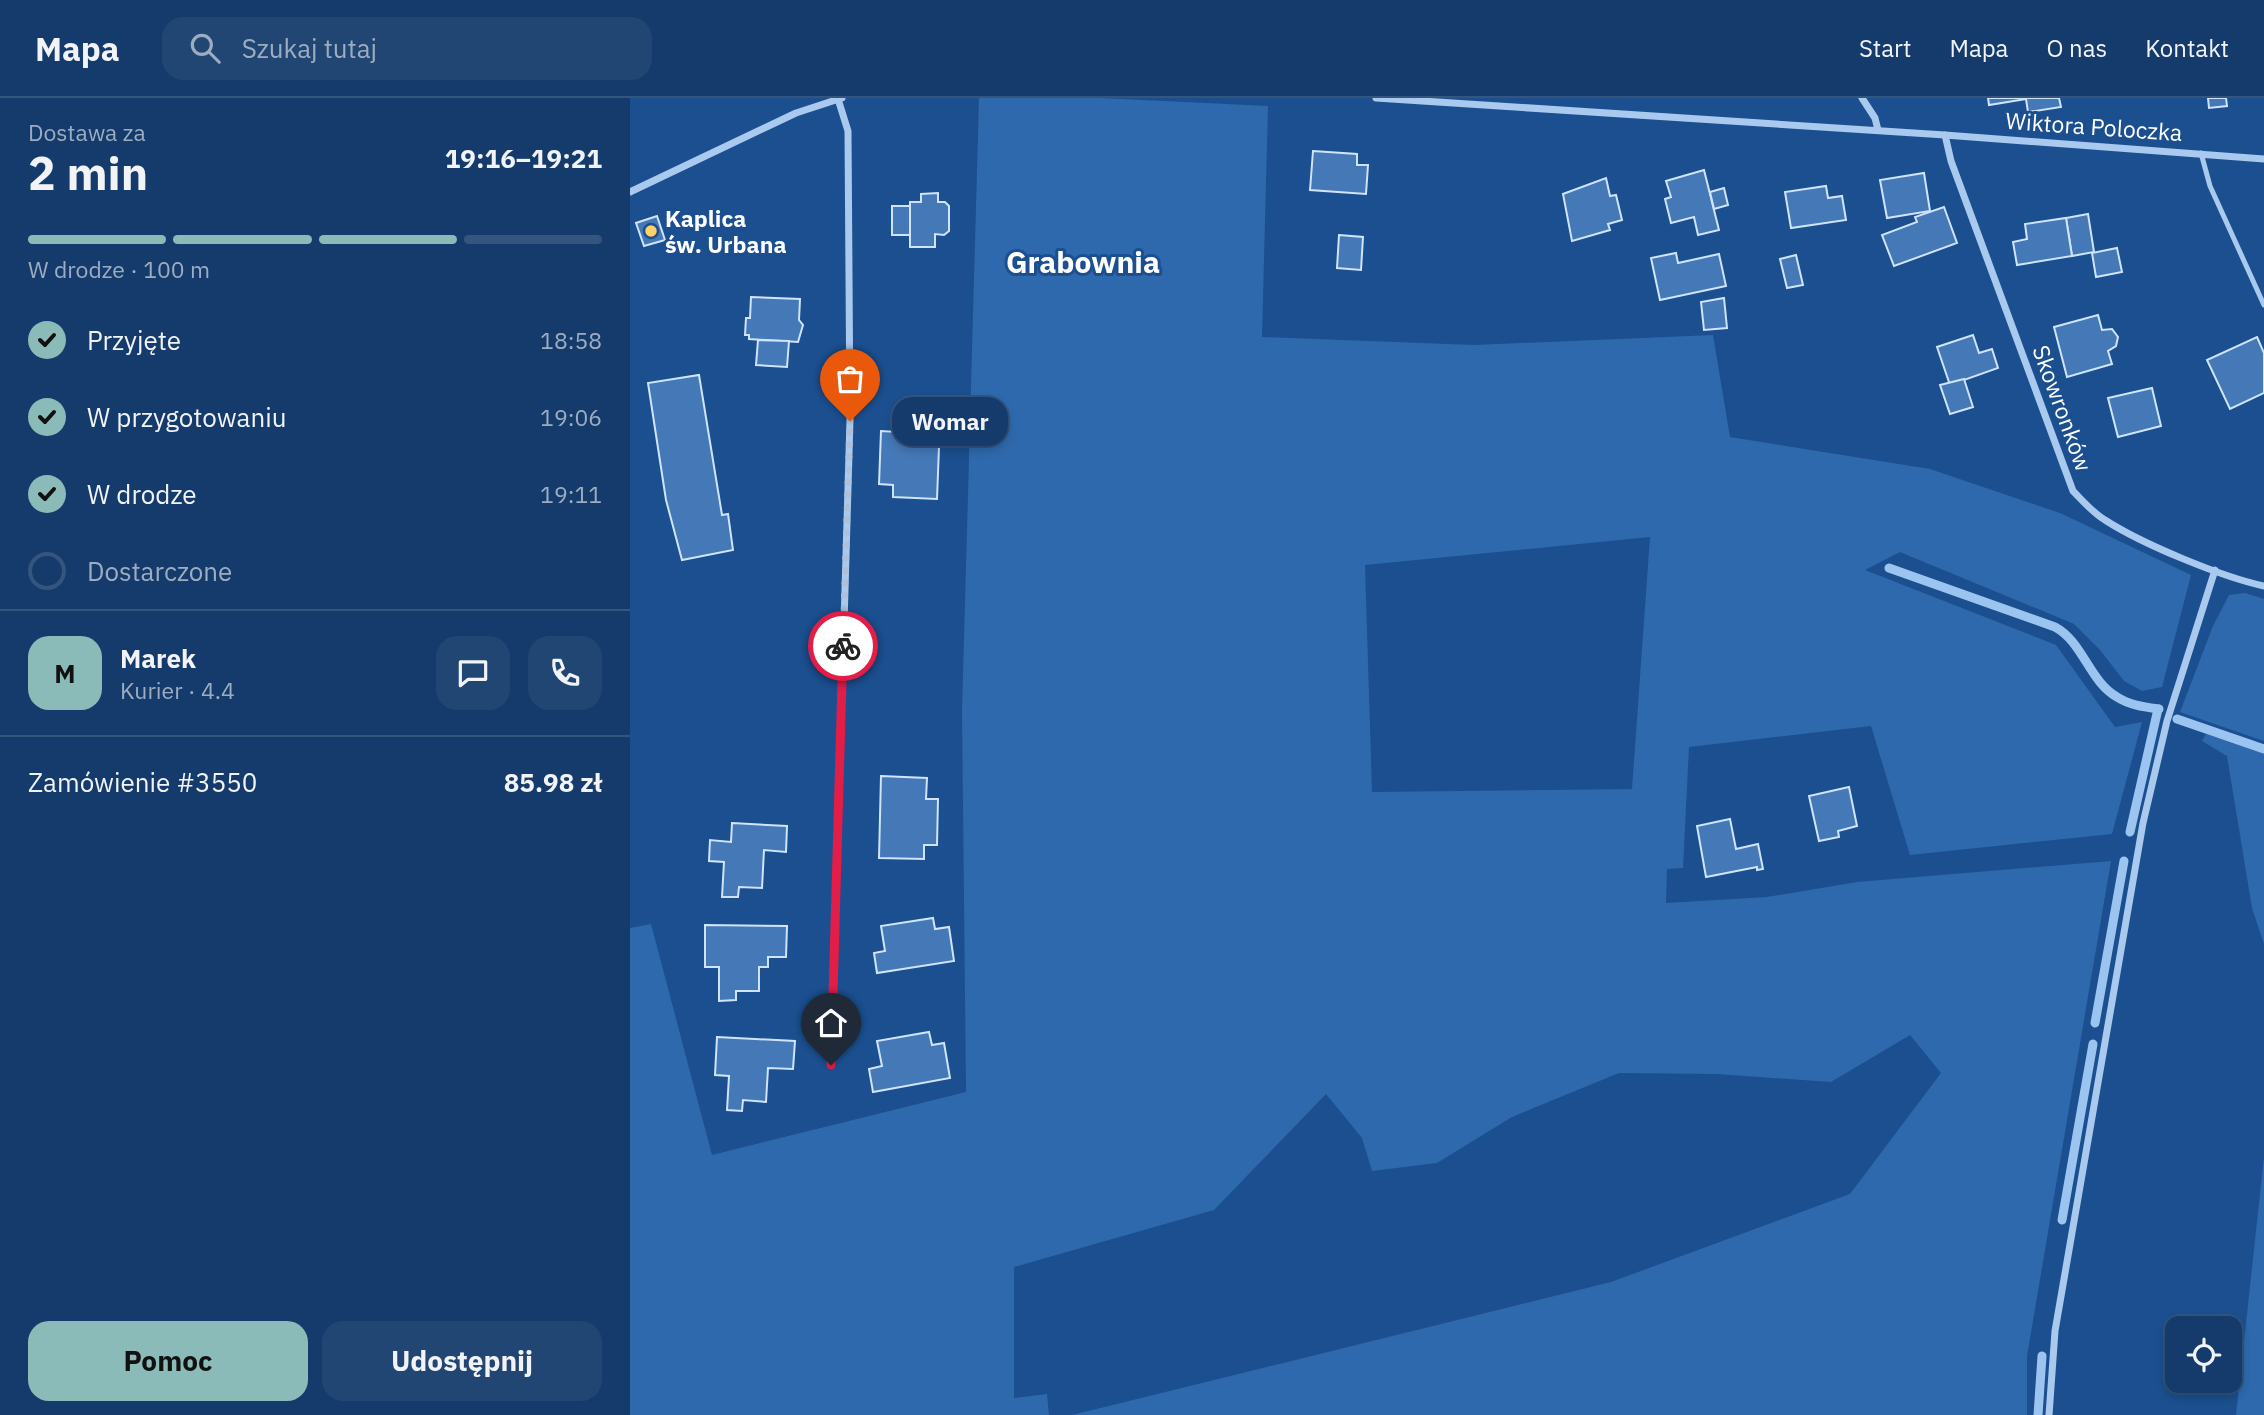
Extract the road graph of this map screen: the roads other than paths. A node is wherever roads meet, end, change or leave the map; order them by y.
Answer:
1 (1376, 98) edge
2 (1862, 98) edge
3 (841, 99) edge
4 (1878, 130) junction
5 (1945, 135) junction
6 (2201, 153) junction
7 (2264, 159) edge
8 (630, 192) edge
9 (2264, 304) edge
10 (2215, 570) junction
11 (2264, 586) edge
12 (831, 1065) dead end
13 (2049, 1415) edge

1 - 4 street, Wiktora Poloczka
2 - 4 street
3 - 8 street
3 - 12 street
4 - 5 street, Wiktora Poloczka
5 - 6 street, Wiktora Poloczka
5 - 10 street, Skowronków
6 - 7 street, Wiktora Poloczka
6 - 9 lane
10 - 11 street, Skowronków
10 - 13 street

